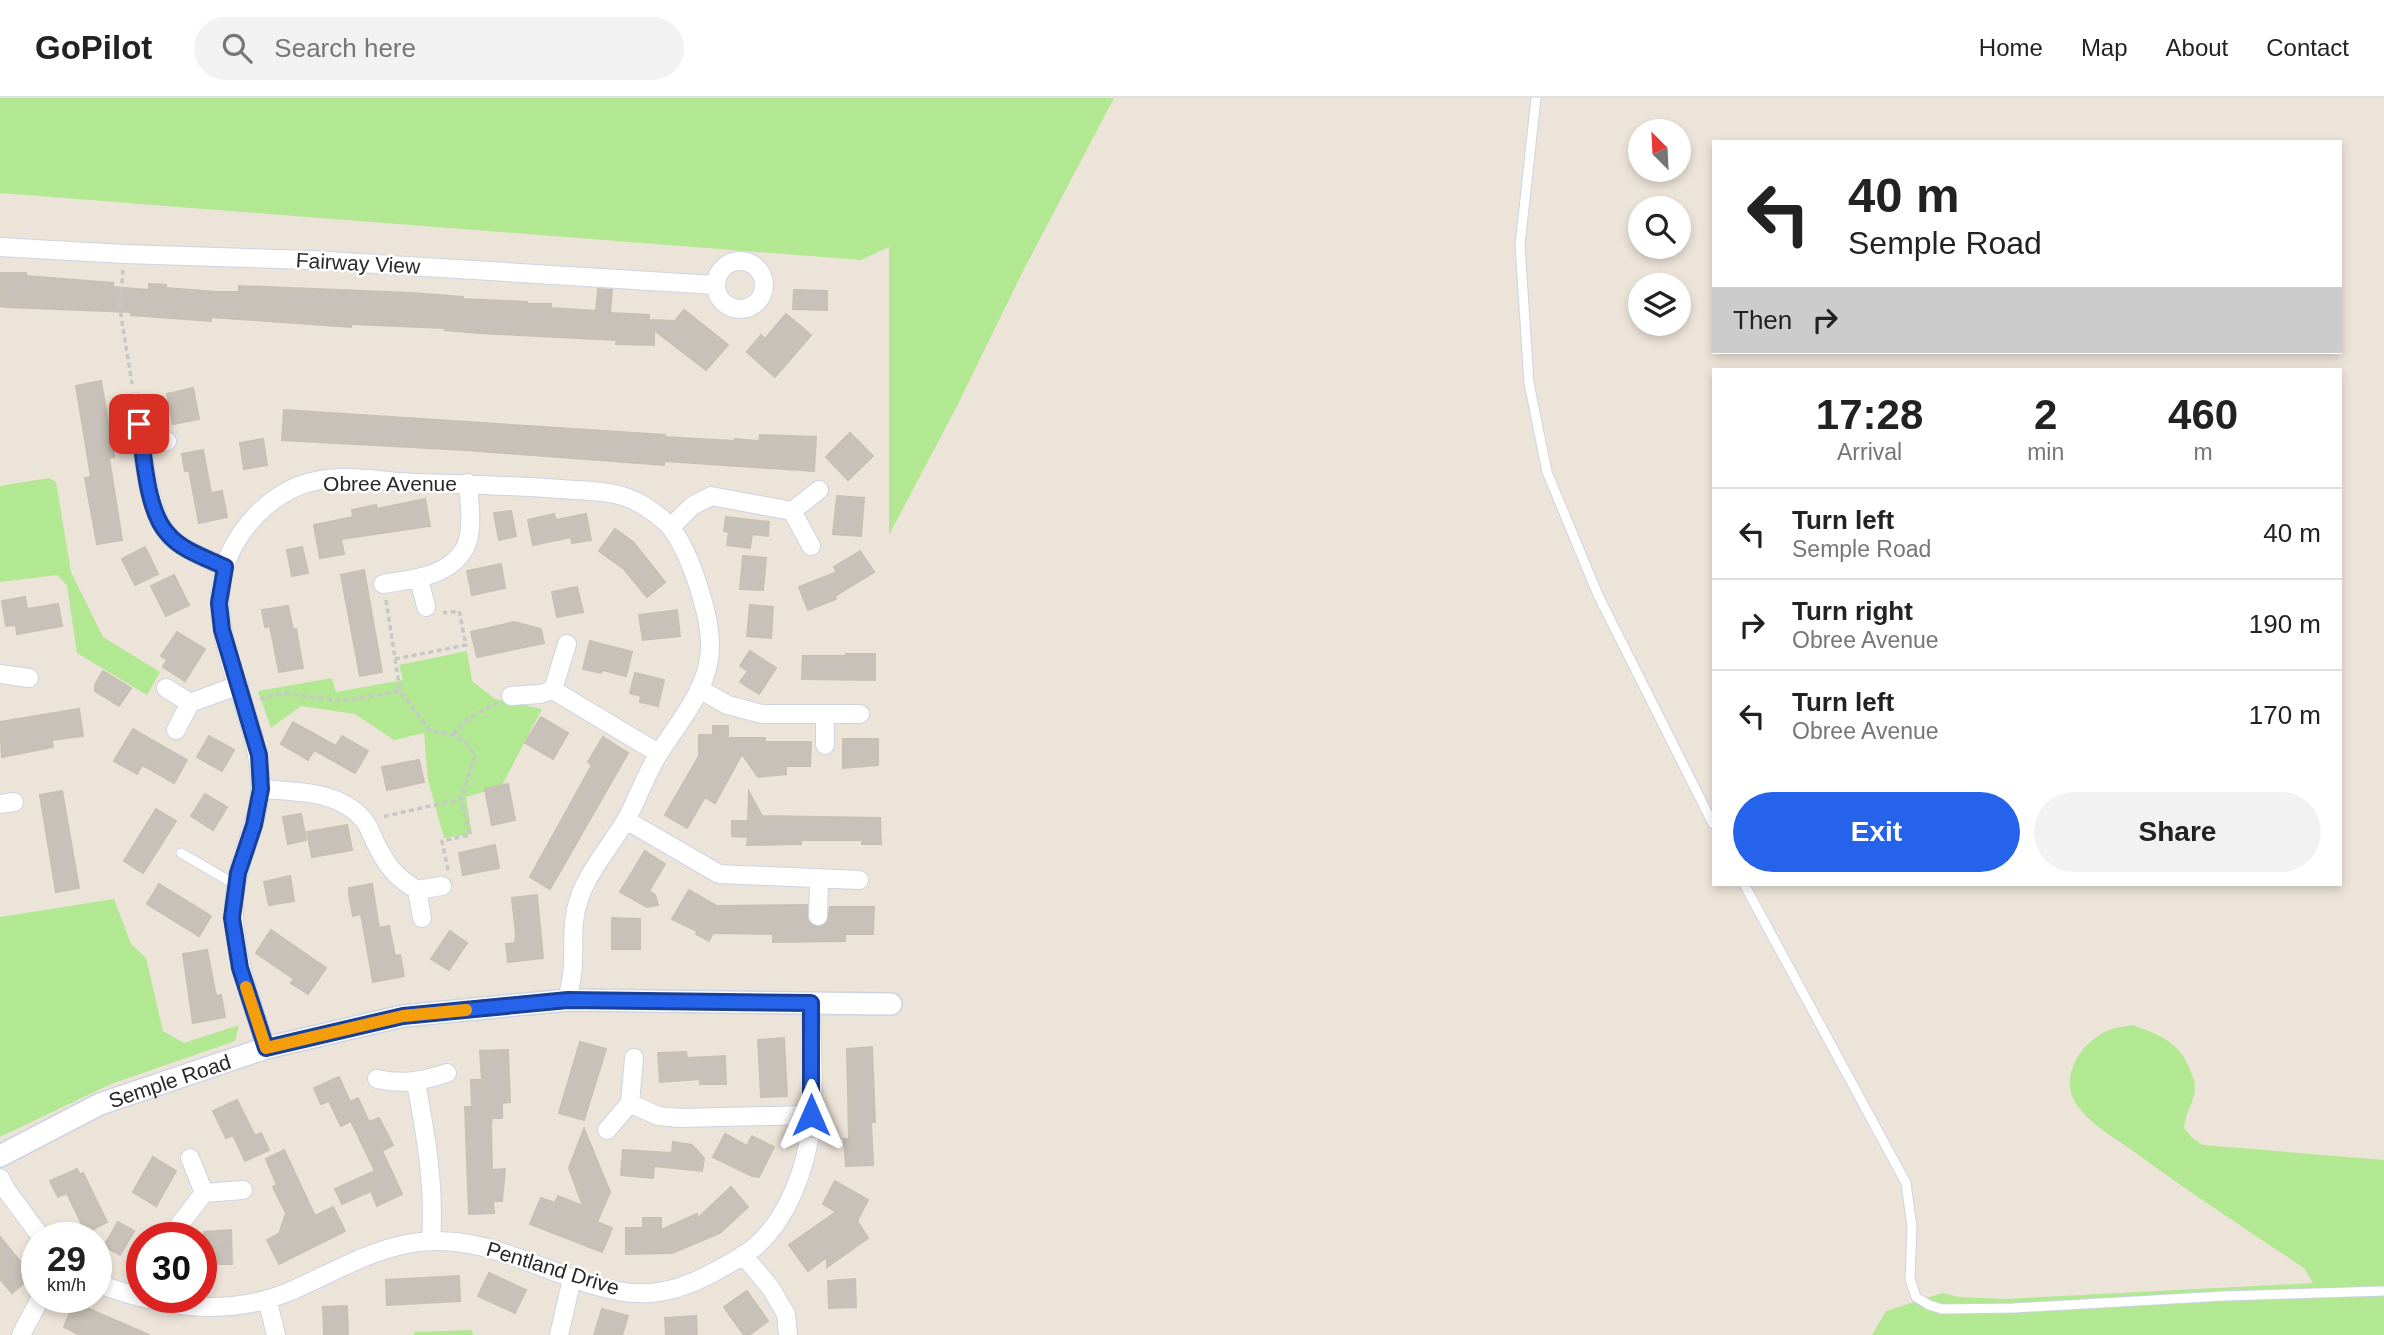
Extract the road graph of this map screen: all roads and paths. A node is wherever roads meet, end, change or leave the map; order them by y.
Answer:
1 (1536, 98) edge
2 (0, 247) edge
3 (124, 254) junction
4 (715, 285) dead end
5 (135, 402) joint
6 (167, 441) dead end
7 (142, 444) junction
8 (468, 483) junction
9 (819, 490) dead end
10 (792, 511) junction
11 (671, 527) junction
12 (811, 546) dead end
13 (225, 567) junction
14 (419, 578) junction
15 (383, 584) joint
16 (426, 607) joint
17 (567, 644) dead end
18 (395, 659) junction
19 (0, 674) edge
20 (29, 678) dead end
21 (239, 685) junction
22 (166, 688) dead end
23 (553, 690) junction
24 (699, 690) junction
25 (400, 691) junction
26 (511, 696) joint
27 (190, 703) junction
28 (244, 704) junction
29 (825, 714) junction
30 (860, 714) dead end
31 (176, 730) dead end
32 (453, 734) junction
33 (825, 745) dead end
34 (658, 753) junction
35 (261, 789) junction
36 (461, 799) junction
37 (363, 818) junction
38 (626, 820) junction
39 (1712, 822) edge
40 (181, 853) dead end
41 (819, 880) junction
42 (859, 880) dead end
43 (441, 881) joint
44 (236, 886) junction
45 (1745, 886) edge
46 (417, 890) junction
47 (818, 916) dead end
48 (422, 918) dead end
49 (568, 1000) junction
50 (811, 1003) junction
51 (891, 1004) dead end
52 (266, 1048) junction
53 (634, 1058) dead end
54 (447, 1073) dead end
55 (377, 1079) dead end
56 (416, 1083) junction
57 (630, 1103) junction
58 (811, 1115) junction
59 (607, 1130) dead end
60 (0, 1156) edge
61 (190, 1158) dead end
62 (0, 1178) edge
63 (243, 1190) dead end
64 (204, 1193) junction
65 (30, 1222) edge
66 (182, 1222) edge
67 (431, 1241) junction
68 (743, 1255) junction
69 (572, 1279) junction
70 (2384, 1291) edge
71 (267, 1299) junction
72 (217, 1307) edge
73 (33, 1313) edge
74 (21, 1335) edge
75 (276, 1335) edge
76 (559, 1335) edge
77 (788, 1335) edge

1 - 39 lane
2 - 3 street, Fairway View
3 - 4 street, Fairway View
3 - 5 path
5 - 7 street
6 - 7 street
7 - 13 street
8 - 11 street, Obree Avenue
8 - 13 street, Obree Avenue
8 - 14 street, Obree Avenue
9 - 10 street
10 - 11 street
10 - 12 street
11 - 24 street, Obree Avenue
13 - 21 street, Obree Avenue
14 - 15 street, Obree Avenue
14 - 16 street
15 - 18 path
16 - 18 path
17 - 23 street
18 - 25 path
19 - 20 street
21 - 27 street
21 - 28 street, Obree Avenue
22 - 27 street
23 - 26 street
23 - 34 street
24 - 29 street
24 - 34 street, Obree Avenue
25 - 28 path
25 - 32 path
26 - 32 path
27 - 31 street
28 - 35 street, Obree Avenue
29 - 30 street
29 - 33 street
32 - 36 path
34 - 38 street, Obree Avenue
35 - 37 street
35 - 44 street, Obree Avenue
36 - 37 path
36 - 43 path
37 - 46 street
38 - 41 street
38 - 49 street, Obree Avenue
40 - 44 lane
41 - 42 street
41 - 47 street
43 - 46 street
44 - 52 street, Obree Avenue
45 - 70 lane
46 - 48 street
49 - 50 street, Semple Road
49 - 52 street, Semple Road
50 - 51 street, Semple Road
50 - 58 street, Pentland Drive
52 - 60 street, Semple Road
53 - 57 street
54 - 56 street
55 - 56 street
56 - 67 street
57 - 58 street
57 - 59 street
58 - 68 street, Pentland Drive
61 - 64 street
62 - 65 street
63 - 64 street
64 - 66 street
67 - 69 street, Pentland Drive
67 - 71 street, Pentland Drive
68 - 69 street, Pentland Drive
68 - 77 street
69 - 76 street
71 - 72 street, Pentland Drive
71 - 75 street
73 - 74 street

